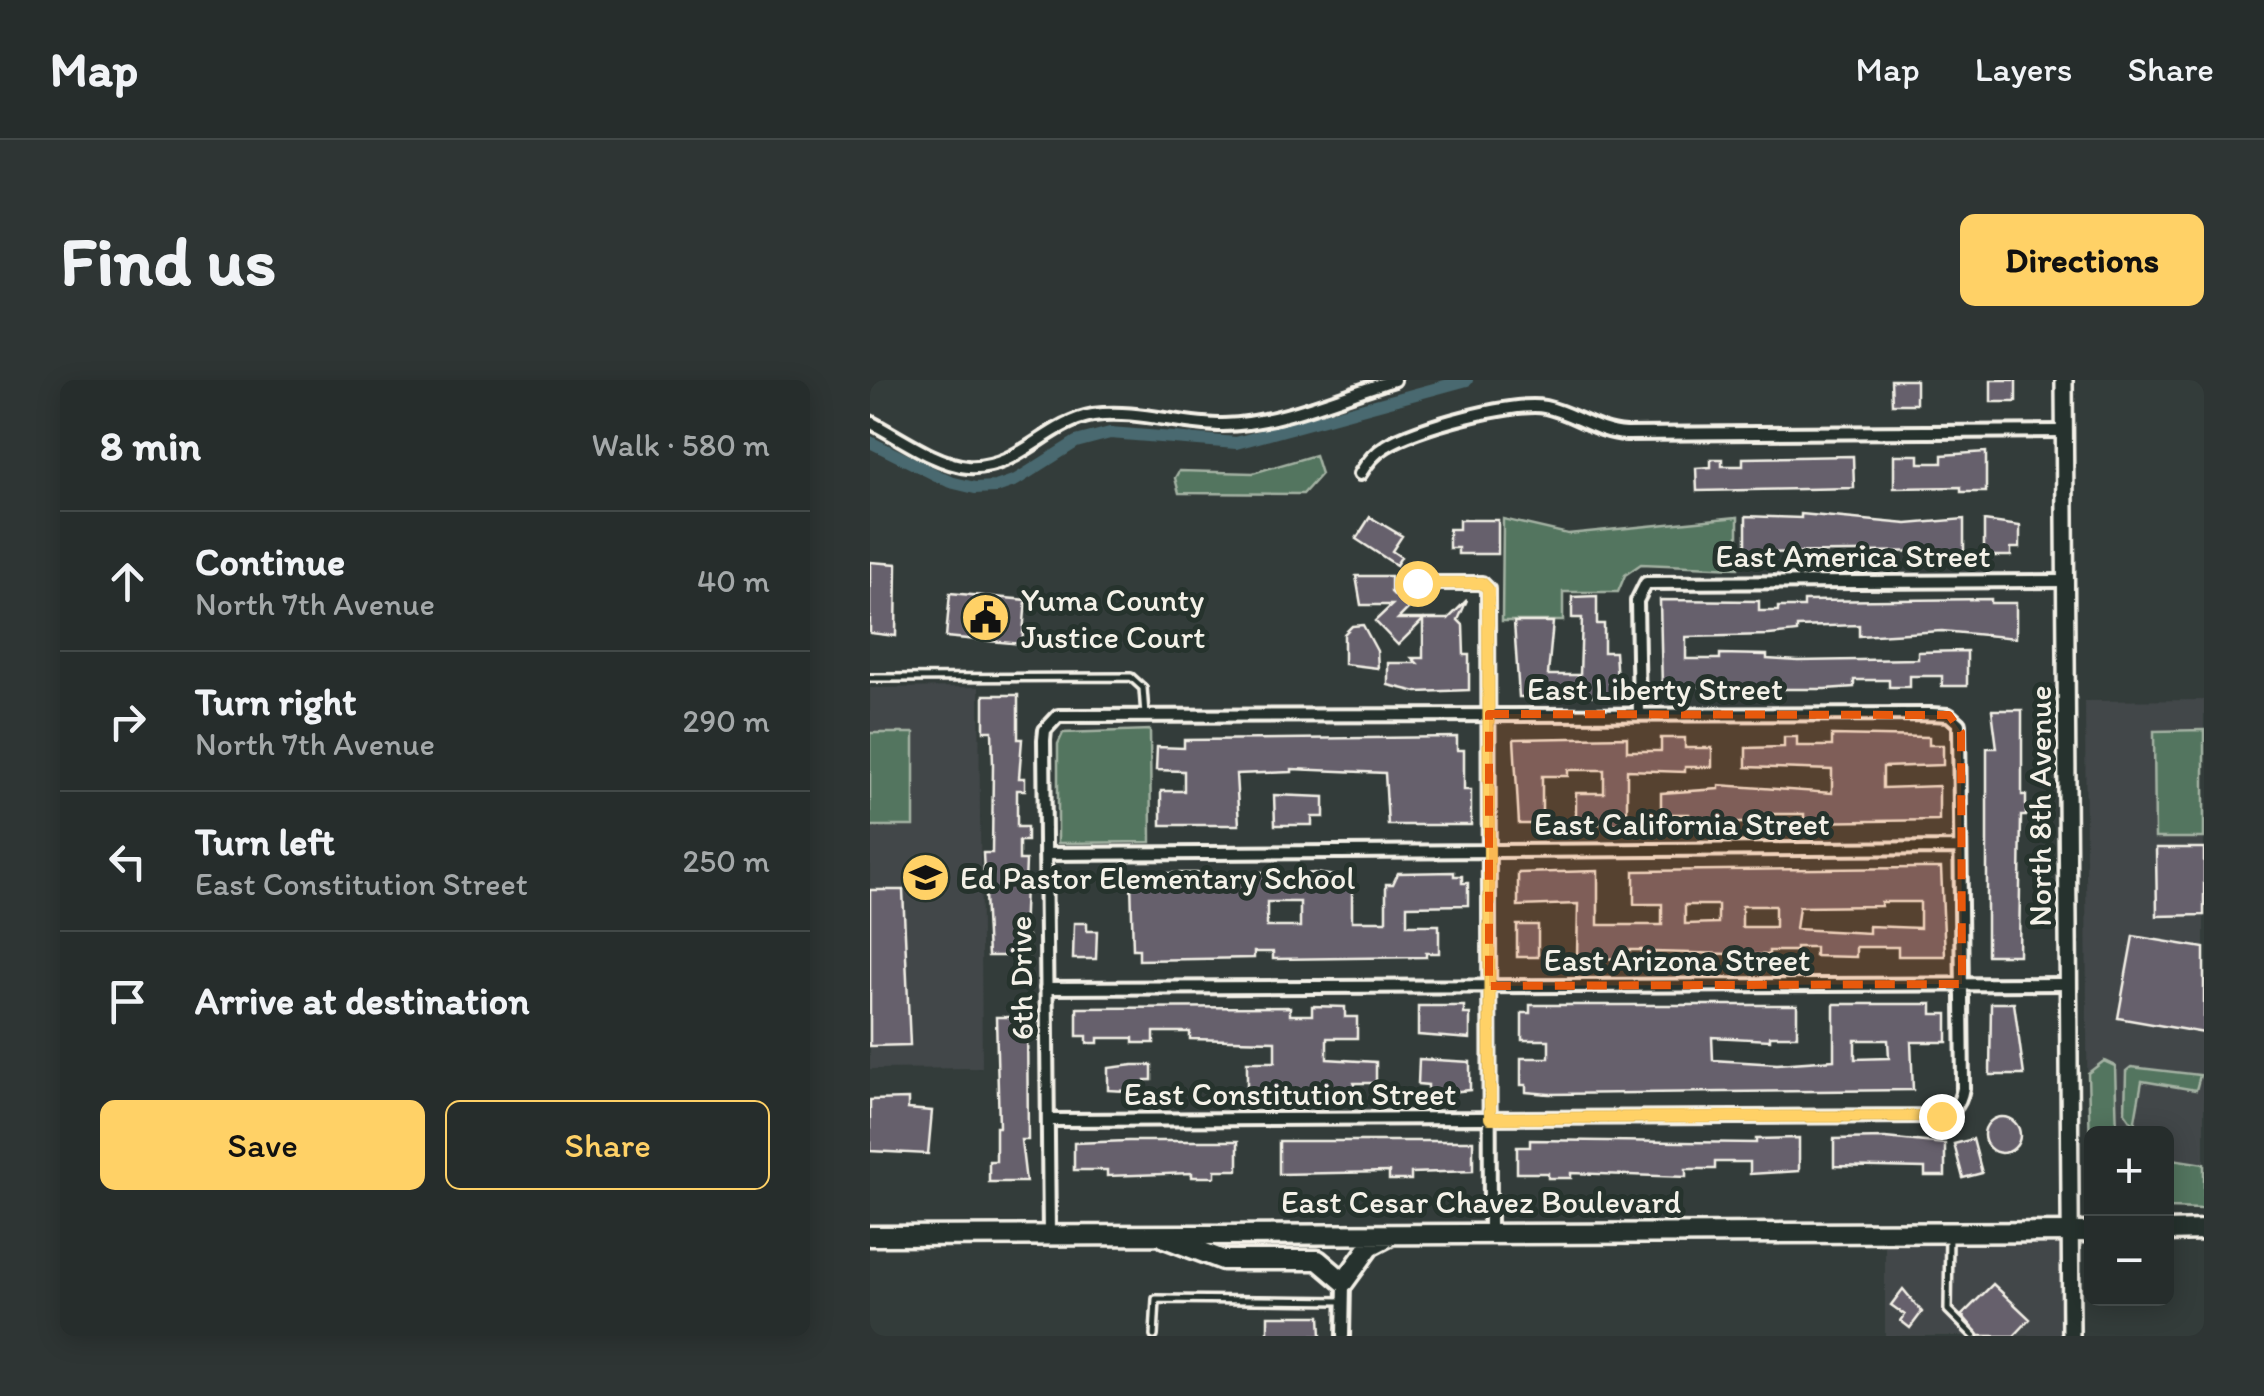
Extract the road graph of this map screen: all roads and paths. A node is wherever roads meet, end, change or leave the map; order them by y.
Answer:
1 (1394, 380) edge
2 (2064, 380) edge
3 (870, 422) edge
4 (2064, 431) junction
5 (1360, 474) dead end
6 (2066, 580) junction
7 (1417, 583) dead end
8 (870, 678) edge
9 (1489, 714) junction
10 (1639, 714) junction
11 (1145, 715) junction
12 (1050, 722) joint
13 (1960, 848) junction
14 (1489, 850) junction
15 (1045, 854) junction
16 (1962, 984) junction
17 (2068, 984) junction
18 (1489, 986) junction
19 (1046, 988) junction
20 (1490, 1118) junction
21 (1048, 1120) junction
22 (2204, 1230) edge
23 (1949, 1231) junction
24 (2174, 1231) edge
25 (1398, 1232) junction
26 (1490, 1232) junction
27 (2070, 1232) junction
28 (2084, 1232) edge
29 (1156, 1234) junction
30 (1050, 1235) junction
31 (870, 1236) edge
32 (1344, 1282) junction
33 (1343, 1301) junction
34 (1154, 1336) edge
35 (1343, 1336) edge
36 (1974, 1336) edge
37 (2071, 1336) edge

1 - 3 street
2 - 4 main road, North 8th Avenue
4 - 5 street
4 - 6 main road, North 8th Avenue
6 - 10 street, East America Street
6 - 17 main road, North 8th Avenue
7 - 9 street
8 - 11 lane
9 - 10 street, East Liberty Street
9 - 11 street, East Liberty Street
9 - 14 street
10 - 13 street, East Liberty Street
11 - 12 street, East Liberty Street
12 - 15 street, 6th Drive
13 - 14 street, East California Street
13 - 16 street
14 - 15 street, East California Street
14 - 18 street
15 - 19 street, 6th Drive
16 - 17 street, East Arizona Street
16 - 18 street, East Arizona Street
16 - 20 street, East Constitution Street
17 - 27 main road, North 8th Avenue
18 - 19 street, East Arizona Street
18 - 20 street
19 - 21 street, 6th Drive
20 - 21 street, East Constitution Street
20 - 26 street
21 - 30 street, 6th Drive
22 - 24 highway
23 - 26 highway, East Cesar Chavez Boulevard
23 - 27 highway, East Cesar Chavez Boulevard
23 - 36 lane
25 - 26 highway, East Cesar Chavez Boulevard
25 - 29 highway, East Cesar Chavez Boulevard
25 - 32 highway
27 - 28 highway, East Cesar Chavez Boulevard
27 - 37 main road, North 8th Avenue
29 - 30 highway, East Cesar Chavez Boulevard
29 - 32 highway
30 - 31 highway, East Cesar Chavez Boulevard
32 - 33 street
33 - 34 lane
33 - 35 street

